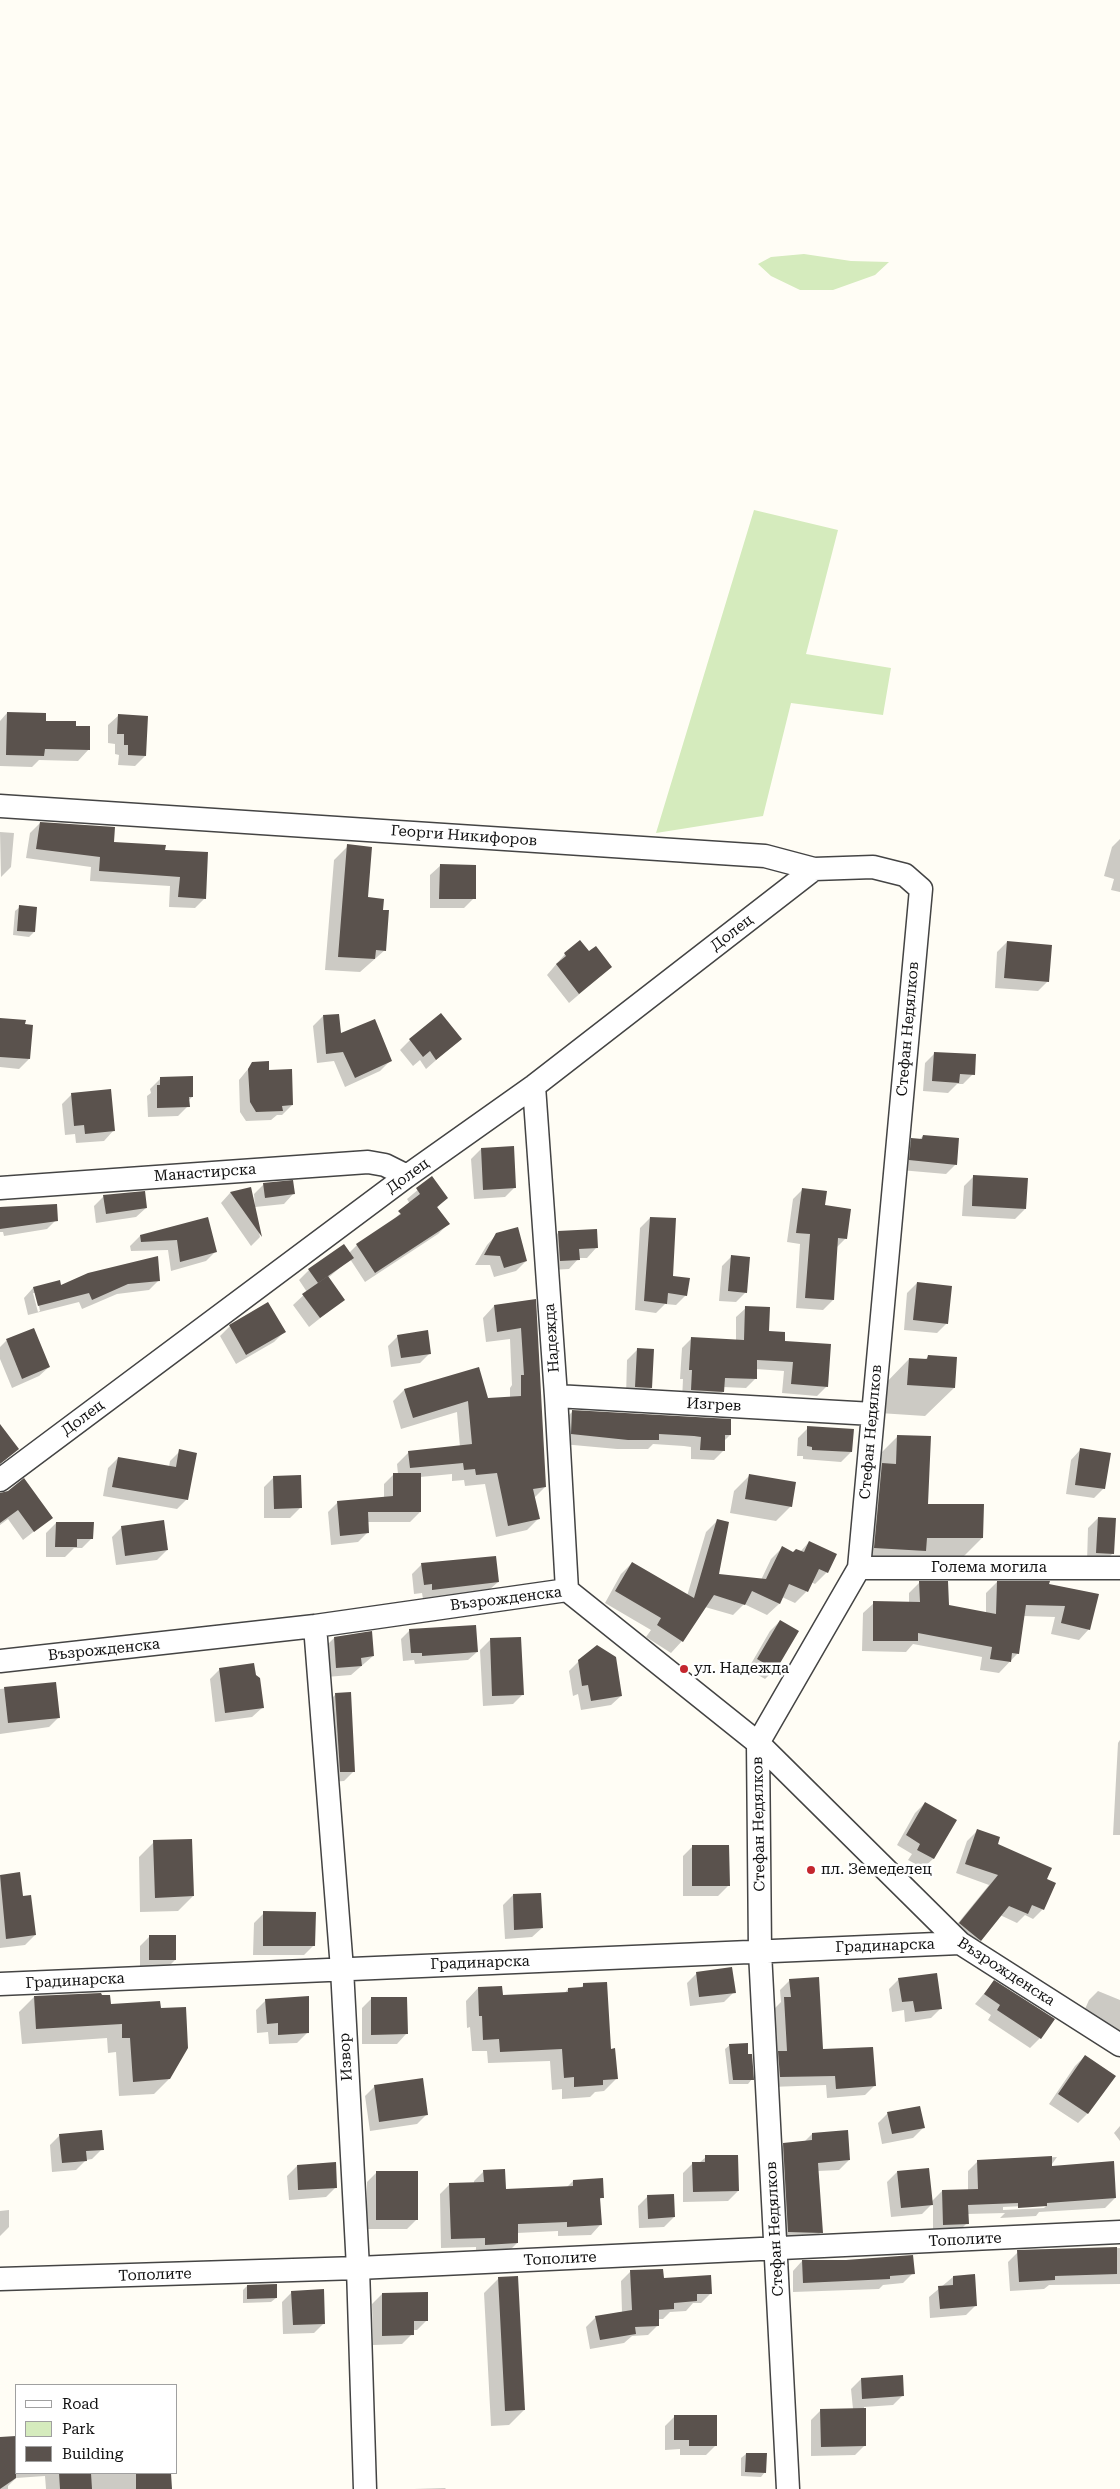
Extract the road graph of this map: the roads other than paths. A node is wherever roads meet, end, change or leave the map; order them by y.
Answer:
1 (0, 806) edge
2 (814, 869) junction
3 (921, 889) joint
4 (534, 1086) junction
5 (407, 1176) junction
6 (0, 1188) edge
7 (556, 1396) junction
8 (872, 1414) junction
9 (0, 1480) edge
10 (859, 1568) junction
11 (1120, 1568) edge
12 (567, 1590) junction
13 (315, 1626) junction
14 (0, 1662) edge
15 (758, 1743) junction
16 (960, 1943) junction
17 (760, 1952) junction
18 (342, 1969) junction
19 (0, 1984) edge
20 (1120, 2045) edge
21 (1120, 2232) edge
22 (776, 2250) junction
23 (358, 2268) junction
24 (0, 2279) edge
25 (366, 2489) edge
26 (788, 2489) edge

1 - 2 street, Георги Никифоров
2 - 3 street, Георги Никифоров
2 - 4 street, Долец
3 - 8 street, Стефан Недялков
4 - 5 street, Долец
4 - 7 street, Надежда
5 - 6 street, Манастирска
5 - 9 street, Долец
7 - 8 street, Изгрев
7 - 12 street, Надежда
8 - 10 street, Стефан Недялков
10 - 11 street, Голема могила
10 - 15 street, Стефан Недялков
12 - 13 street, Възрожденска
12 - 15 street, Възрожденска
13 - 14 street, Възрожденска
13 - 18 street, Извор
15 - 16 street, Възрожденска
15 - 17 street, Стефан Недялков
16 - 17 street, Градинарска
16 - 20 street, Възрожденска
17 - 18 street, Градинарска
17 - 22 street, Стефан Недялков
18 - 19 street, Градинарска
18 - 23 street, Извор
21 - 22 street, Тополите
22 - 23 street, Тополите
22 - 26 street, Стефан Недялков
23 - 24 street, Тополите
23 - 25 street, Извор

